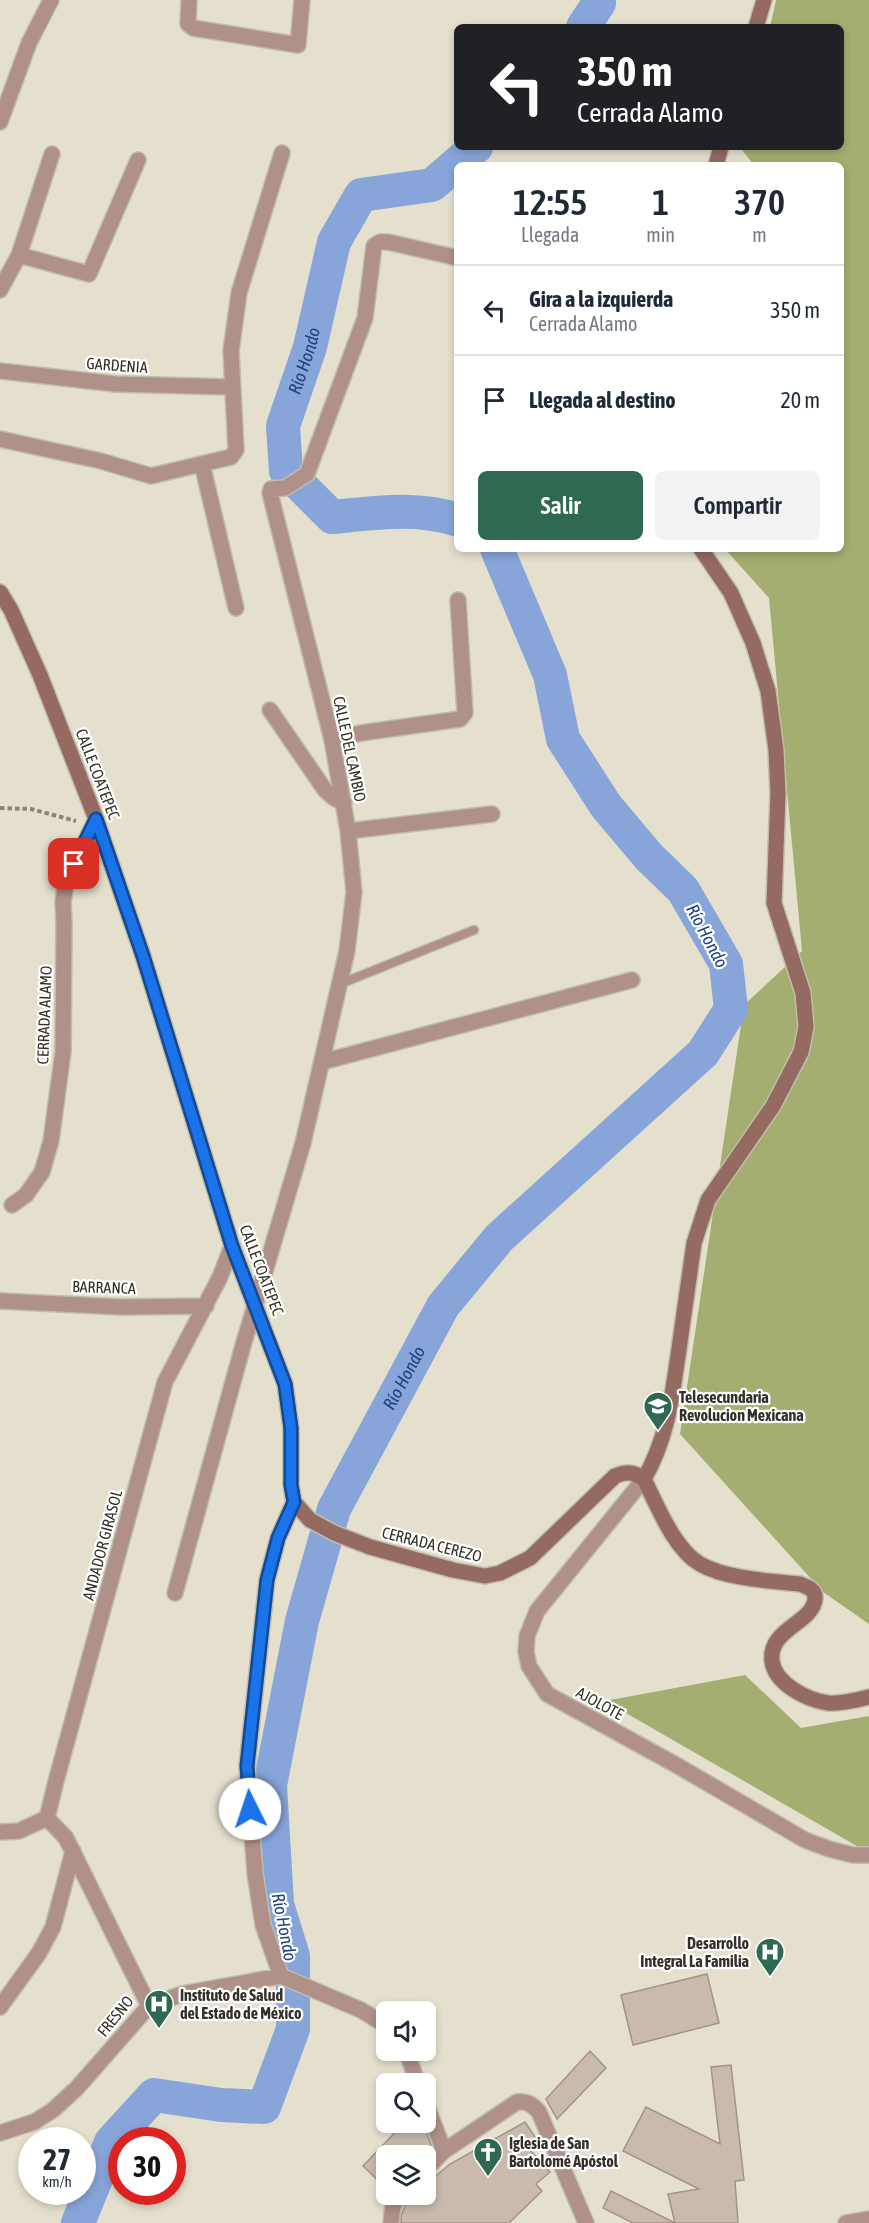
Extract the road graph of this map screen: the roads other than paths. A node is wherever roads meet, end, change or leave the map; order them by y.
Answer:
1 (51, 0) edge
2 (189, 0) edge
3 (302, 0) edge
4 (764, 0) edge
5 (757, 24) edge
6 (0, 122) edge
7 (282, 153) dead end
8 (52, 154) dead end
9 (138, 160) dead end
10 (19, 255) junction
11 (454, 257) edge
12 (0, 290) edge
13 (0, 371) edge
14 (231, 387) junction
15 (0, 439) edge
16 (202, 464) junction
17 (703, 552) edge
18 (0, 592) edge
19 (458, 600) dead end
20 (236, 608) dead end
21 (270, 710) dead end
22 (332, 740) junction
23 (344, 802) junction
24 (492, 814) dead end
25 (94, 822) junction
26 (348, 831) junction
27 (474, 930) dead end
28 (632, 980) dead end
29 (340, 984) junction
30 (322, 1062) junction
31 (12, 1205) dead end
32 (232, 1246) junction
33 (0, 1301) edge
34 (256, 1305) junction
35 (206, 1306) junction
36 (644, 1479) junction
37 (294, 1502) junction
38 (175, 1593) dead end
39 (869, 1697) edge
40 (47, 1818) junction
41 (1, 1830) edge
42 (73, 1851) junction
43 (869, 1855) edge
44 (286, 1978) junction
45 (149, 2006) junction
46 (0, 2007) edge
47 (376, 2019) edge
48 (436, 2130) edge
49 (0, 2133) edge
50 (444, 2151) junction
51 (436, 2159) edge
52 (393, 2205) edge
53 (869, 2218) edge
54 (391, 2223) edge
55 (586, 2223) edge
56 (846, 2223) edge

1 - 6 street
2 - 3 street
4 - 5 main road
7 - 14 street
8 - 10 street
9 - 10 street
10 - 12 street
11 - 22 street, CALLE DEL CAMBIO
13 - 14 street, GARDENIA
14 - 16 street
15 - 16 street
16 - 20 street
17 - 36 main road
18 - 25 main road, CALLE COATEPEC
19 - 22 street
21 - 23 street
22 - 23 street, CALLE DEL CAMBIO
23 - 26 street, CALLE DEL CAMBIO
24 - 26 street
25 - 31 street, CERRADA ALAMO
25 - 32 main road, CALLE COATEPEC
26 - 29 street, CALLE DEL CAMBIO
27 - 29 lane
28 - 30 street
29 - 30 street, CALLE DEL CAMBIO
30 - 34 street, CALLE DEL CAMBIO
32 - 34 main road, CALLE COATEPEC
32 - 35 street, ANDADOR GIRASOL
33 - 35 street, BARRANCA
34 - 37 main road, CALLE COATEPEC
34 - 38 street, CALLE DEL CAMBIO
35 - 40 street, ANDADOR GIRASOL
36 - 37 main road, CERRADA CEREZO
36 - 39 main road
36 - 43 street, AJOLOTE
37 - 44 street, CALLE COATEPEC
40 - 41 street
40 - 42 street, FRESNO
42 - 45 street, FRESNO
42 - 46 street
44 - 45 street
44 - 47 street
45 - 49 street, FRESNO
48 - 50 street
50 - 51 street
50 - 55 street
52 - 54 street
53 - 56 street

